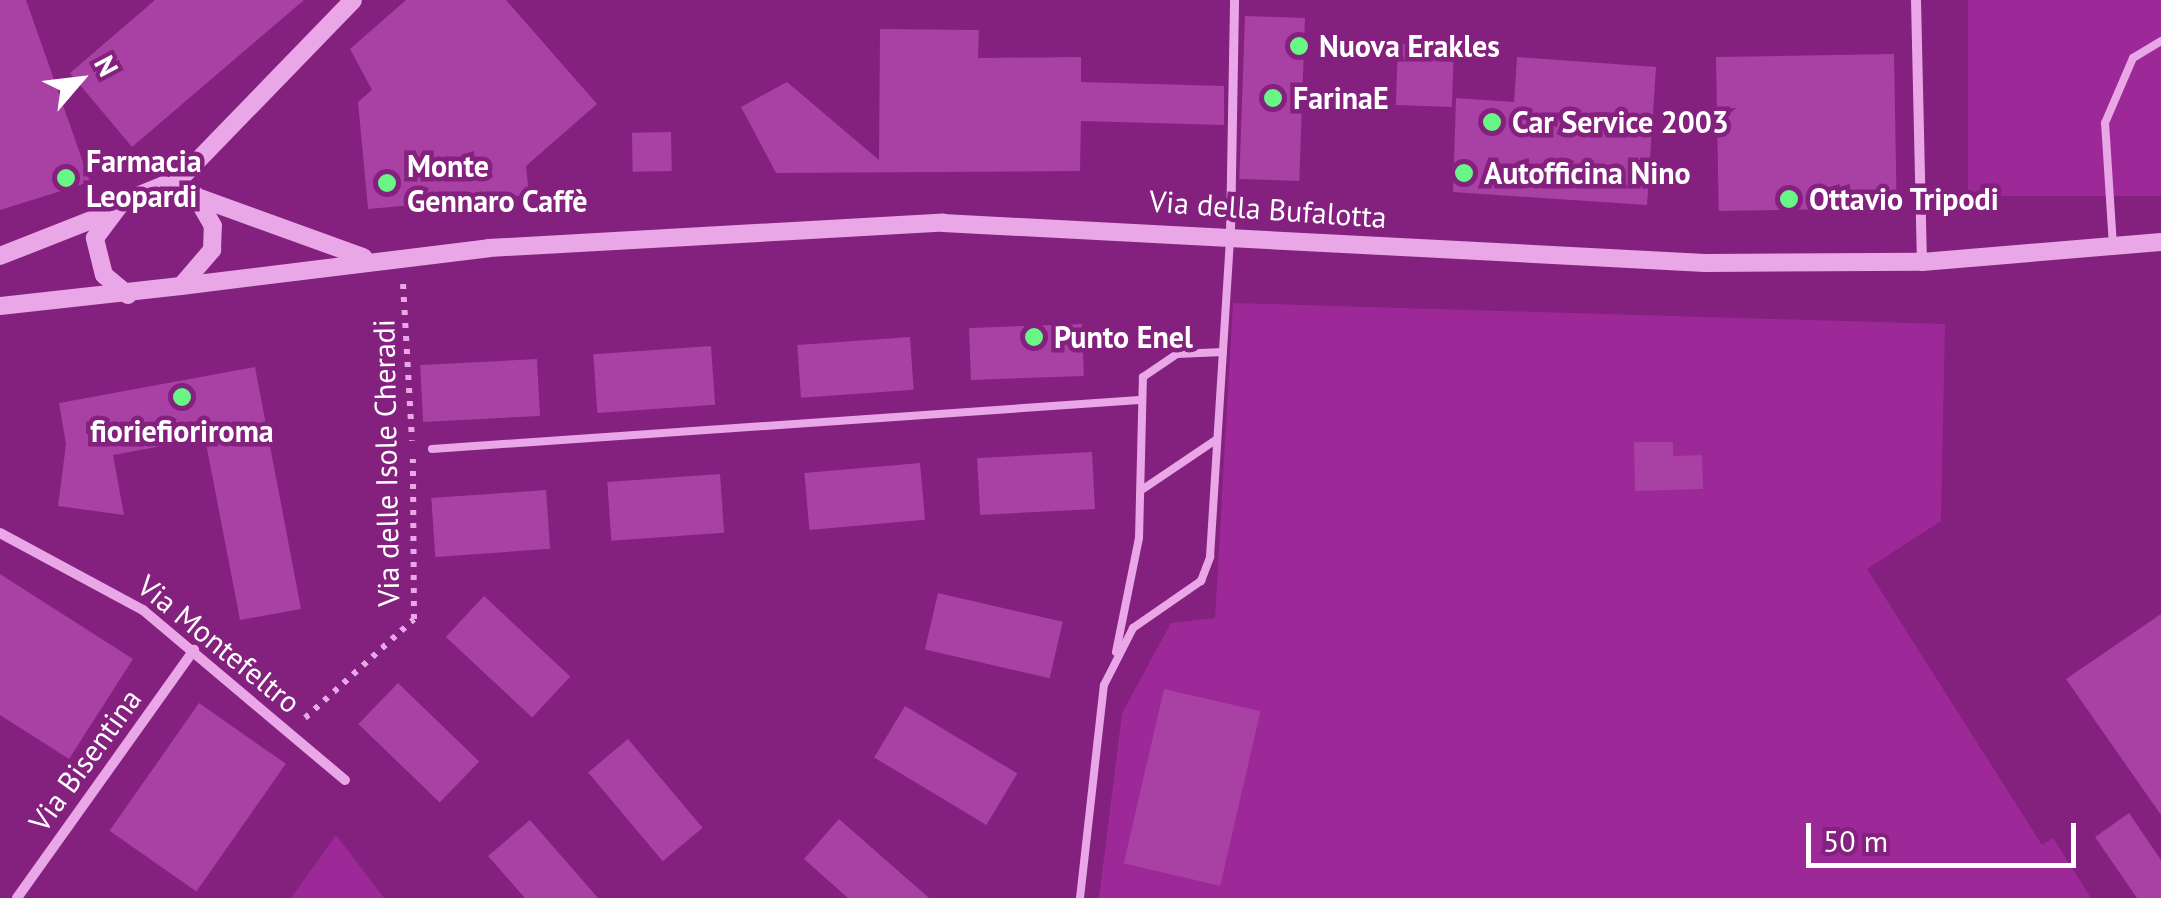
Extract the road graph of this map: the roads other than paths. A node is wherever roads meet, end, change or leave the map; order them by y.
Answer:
1 (353, 0) edge
2 (1234, 0) edge
3 (1916, 0) edge
4 (2161, 42) edge
5 (174, 184) junction
6 (195, 195) junction
7 (109, 213) junction
8 (1230, 232) junction
9 (2161, 242) edge
10 (2113, 246) junction
11 (0, 256) edge
12 (370, 260) junction
13 (1922, 262) junction
14 (181, 286) junction
15 (128, 294) junction
16 (0, 306) edge
17 (1222, 352) junction
18 (1139, 400) junction
19 (1217, 439) junction
20 (432, 449) dead end
21 (1144, 489) junction
22 (0, 533) edge
23 (194, 650) junction
24 (1115, 657) junction
25 (345, 780) dead end
26 (17, 898) edge
27 (1080, 898) edge

1 - 5 street
2 - 8 street
3 - 13 street
4 - 10 lane
5 - 6 street
5 - 7 street
6 - 12 street
6 - 14 street
7 - 11 street
7 - 15 street
8 - 12 street, Via della Bufalotta
8 - 13 street, Via della Bufalotta
8 - 17 lane
9 - 10 street, Via della Bufalotta
10 - 13 street, Via della Bufalotta
12 - 14 street, Via della Bufalotta
14 - 15 street
15 - 16 street
17 - 18 lane
17 - 19 lane
18 - 20 lane
18 - 21 lane
19 - 21 lane
19 - 24 lane
21 - 24 lane
22 - 23 street, Via Montefeltro
23 - 25 street, Via Montefeltro
23 - 26 street, Via Bisentina
24 - 27 lane

